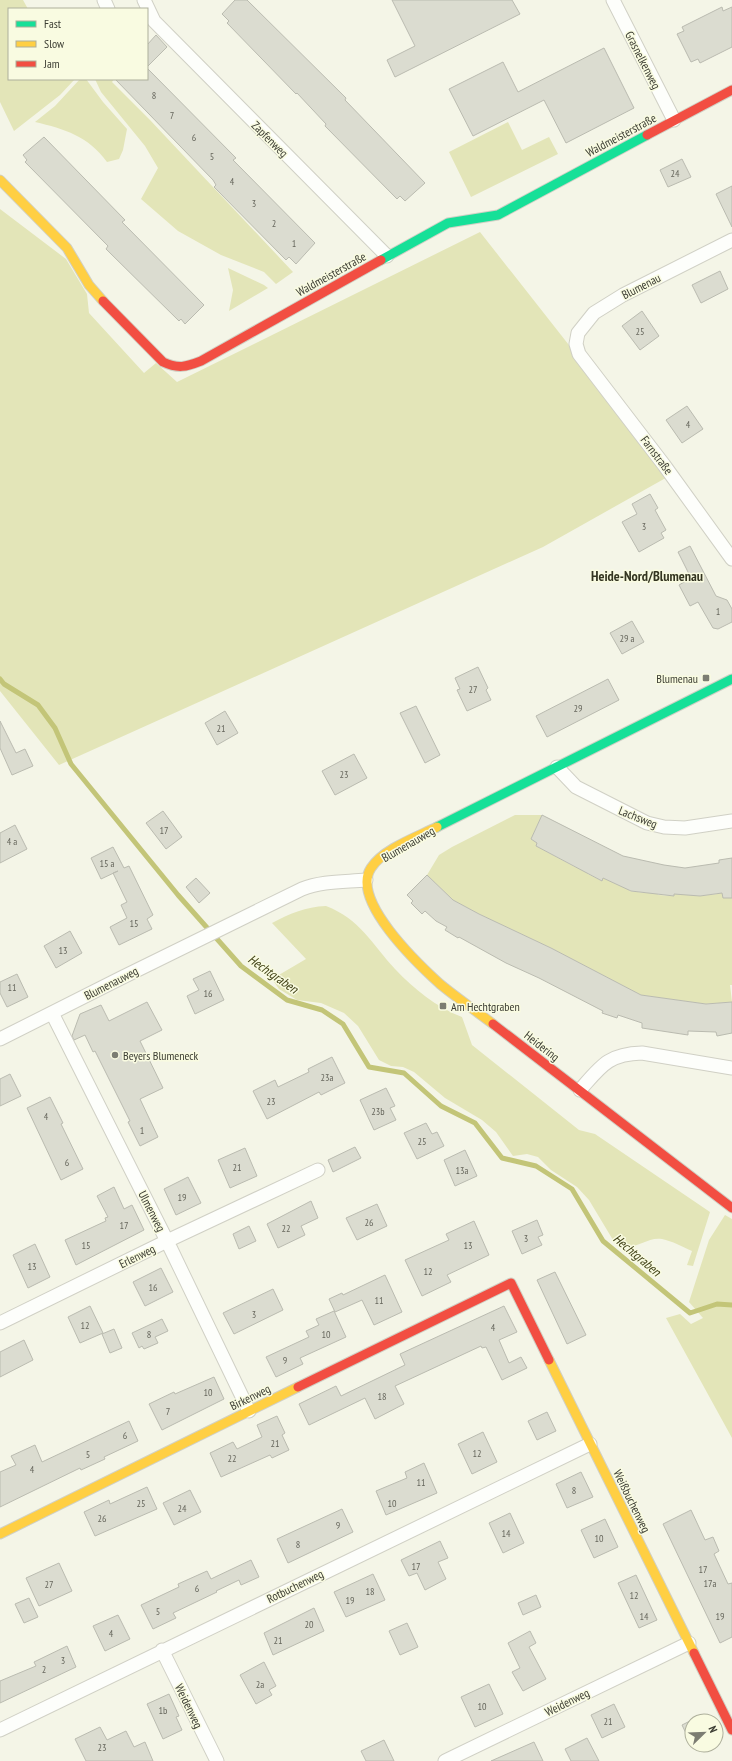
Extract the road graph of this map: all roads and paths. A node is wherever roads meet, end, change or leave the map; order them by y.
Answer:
1 (612, 0) edge
2 (150, 22) edge
3 (732, 90) edge
4 (674, 120) junction
5 (0, 180) edge
6 (732, 240) edge
7 (387, 256) junction
8 (579, 354) joint
9 (732, 559) edge
10 (732, 679) edge
11 (556, 767) junction
12 (732, 821) edge
13 (366, 880) junction
14 (52, 1013) junction
15 (1, 1038) edge
16 (732, 1068) edge
17 (580, 1090) junction
18 (318, 1170) dead end
19 (732, 1208) edge
20 (167, 1241) junction
21 (511, 1283) joint
22 (0, 1323) edge
23 (249, 1411) junction
24 (590, 1444) junction
25 (0, 1534) edge
26 (689, 1643) junction
27 (162, 1650) junction
28 (0, 1730) edge
29 (732, 1730) edge
30 (217, 1761) edge
31 (445, 1761) edge

1 - 4 street, Grasnelkenweg
2 - 7 street, Zapfenweg
3 - 4 street, Waldmeisterstraße
4 - 7 street, Waldmeisterstraße
5 - 7 street, Waldmeisterstraße
6 - 8 street, Blumenau
8 - 9 street, Farnstraße
10 - 11 street, Blumenauweg
11 - 12 street, Lachsweg
11 - 13 street, Blumenauweg
13 - 14 street, Blumenauweg
13 - 17 street, Heidering
14 - 15 street, Blumenauweg
14 - 20 street, Ulmenweg
16 - 17 street
17 - 19 street, Heidering
18 - 20 street, Erlenweg
20 - 22 street, Erlenweg
20 - 23 street, Ulmenweg
21 - 23 street, Birkenweg
21 - 24 street, Weißbuchenweg
23 - 25 street, Birkenweg
24 - 26 street, Weißbuchenweg
24 - 27 street, Rotbuchenweg
26 - 29 street, Weißbuchenweg
26 - 31 street, Weidenweg
27 - 28 street, Rotbuchenweg
27 - 30 street, Weidenweg

